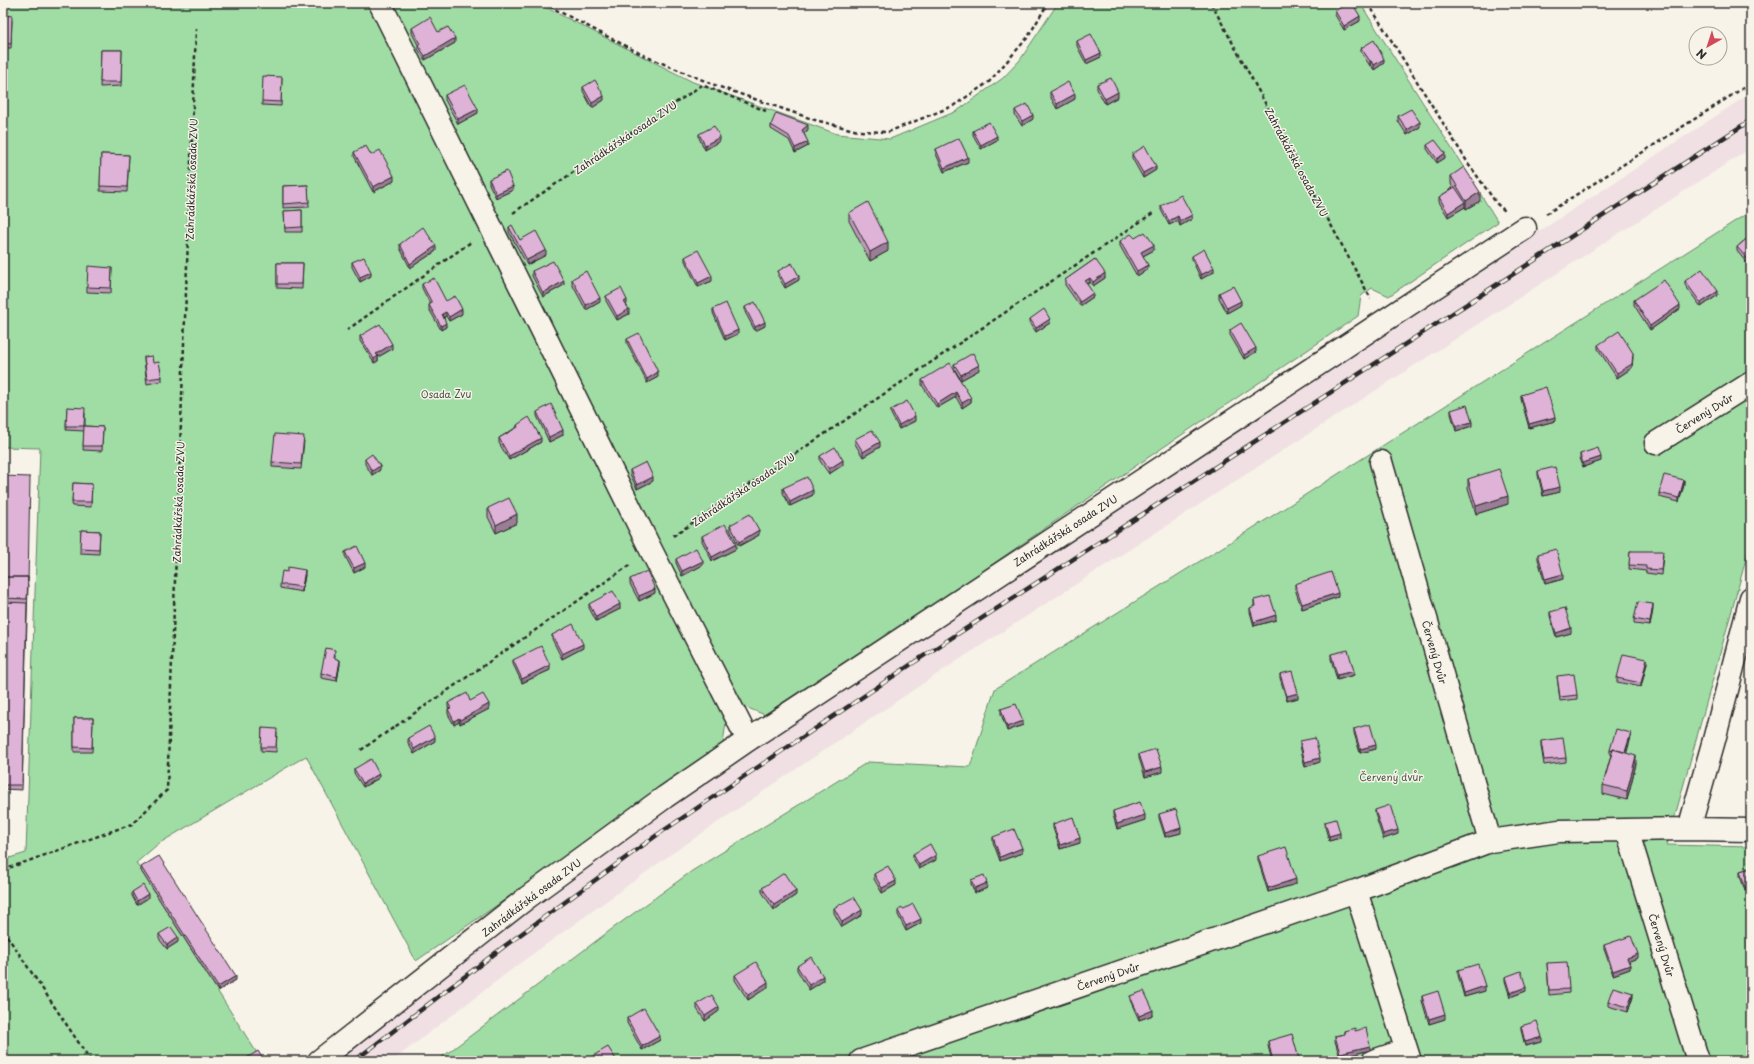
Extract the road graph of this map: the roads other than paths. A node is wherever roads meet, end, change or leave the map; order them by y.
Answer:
1 (380, 3) edge
2 (1524, 228) road end
3 (1751, 383) edge
4 (1656, 443) dead end
5 (1381, 462) dead end
6 (1751, 598) edge
7 (748, 740) junction
8 (1689, 829) junction
9 (1627, 830) junction
10 (1751, 830) edge
11 (1490, 841) junction
12 (1356, 891) junction
13 (1408, 1056) edge
14 (319, 1061) edge
15 (861, 1061) edge
16 (1373, 1061) edge
17 (1698, 1061) edge

1 - 7 street
2 - 7 street, Zahrádkářská osada ZVU
3 - 4 street, Červený Dvůr
5 - 11 street, Červený Dvůr
6 - 8 street
7 - 14 street, Zahrádkářská osada ZVU
8 - 9 street, Červený Dvůr
8 - 10 street, Červený Dvůr
9 - 11 street, Červený Dvůr
9 - 17 street, Červený Dvůr
11 - 12 street, Červený Dvůr
12 - 13 street
12 - 15 street, Červený Dvůr
13 - 16 street

